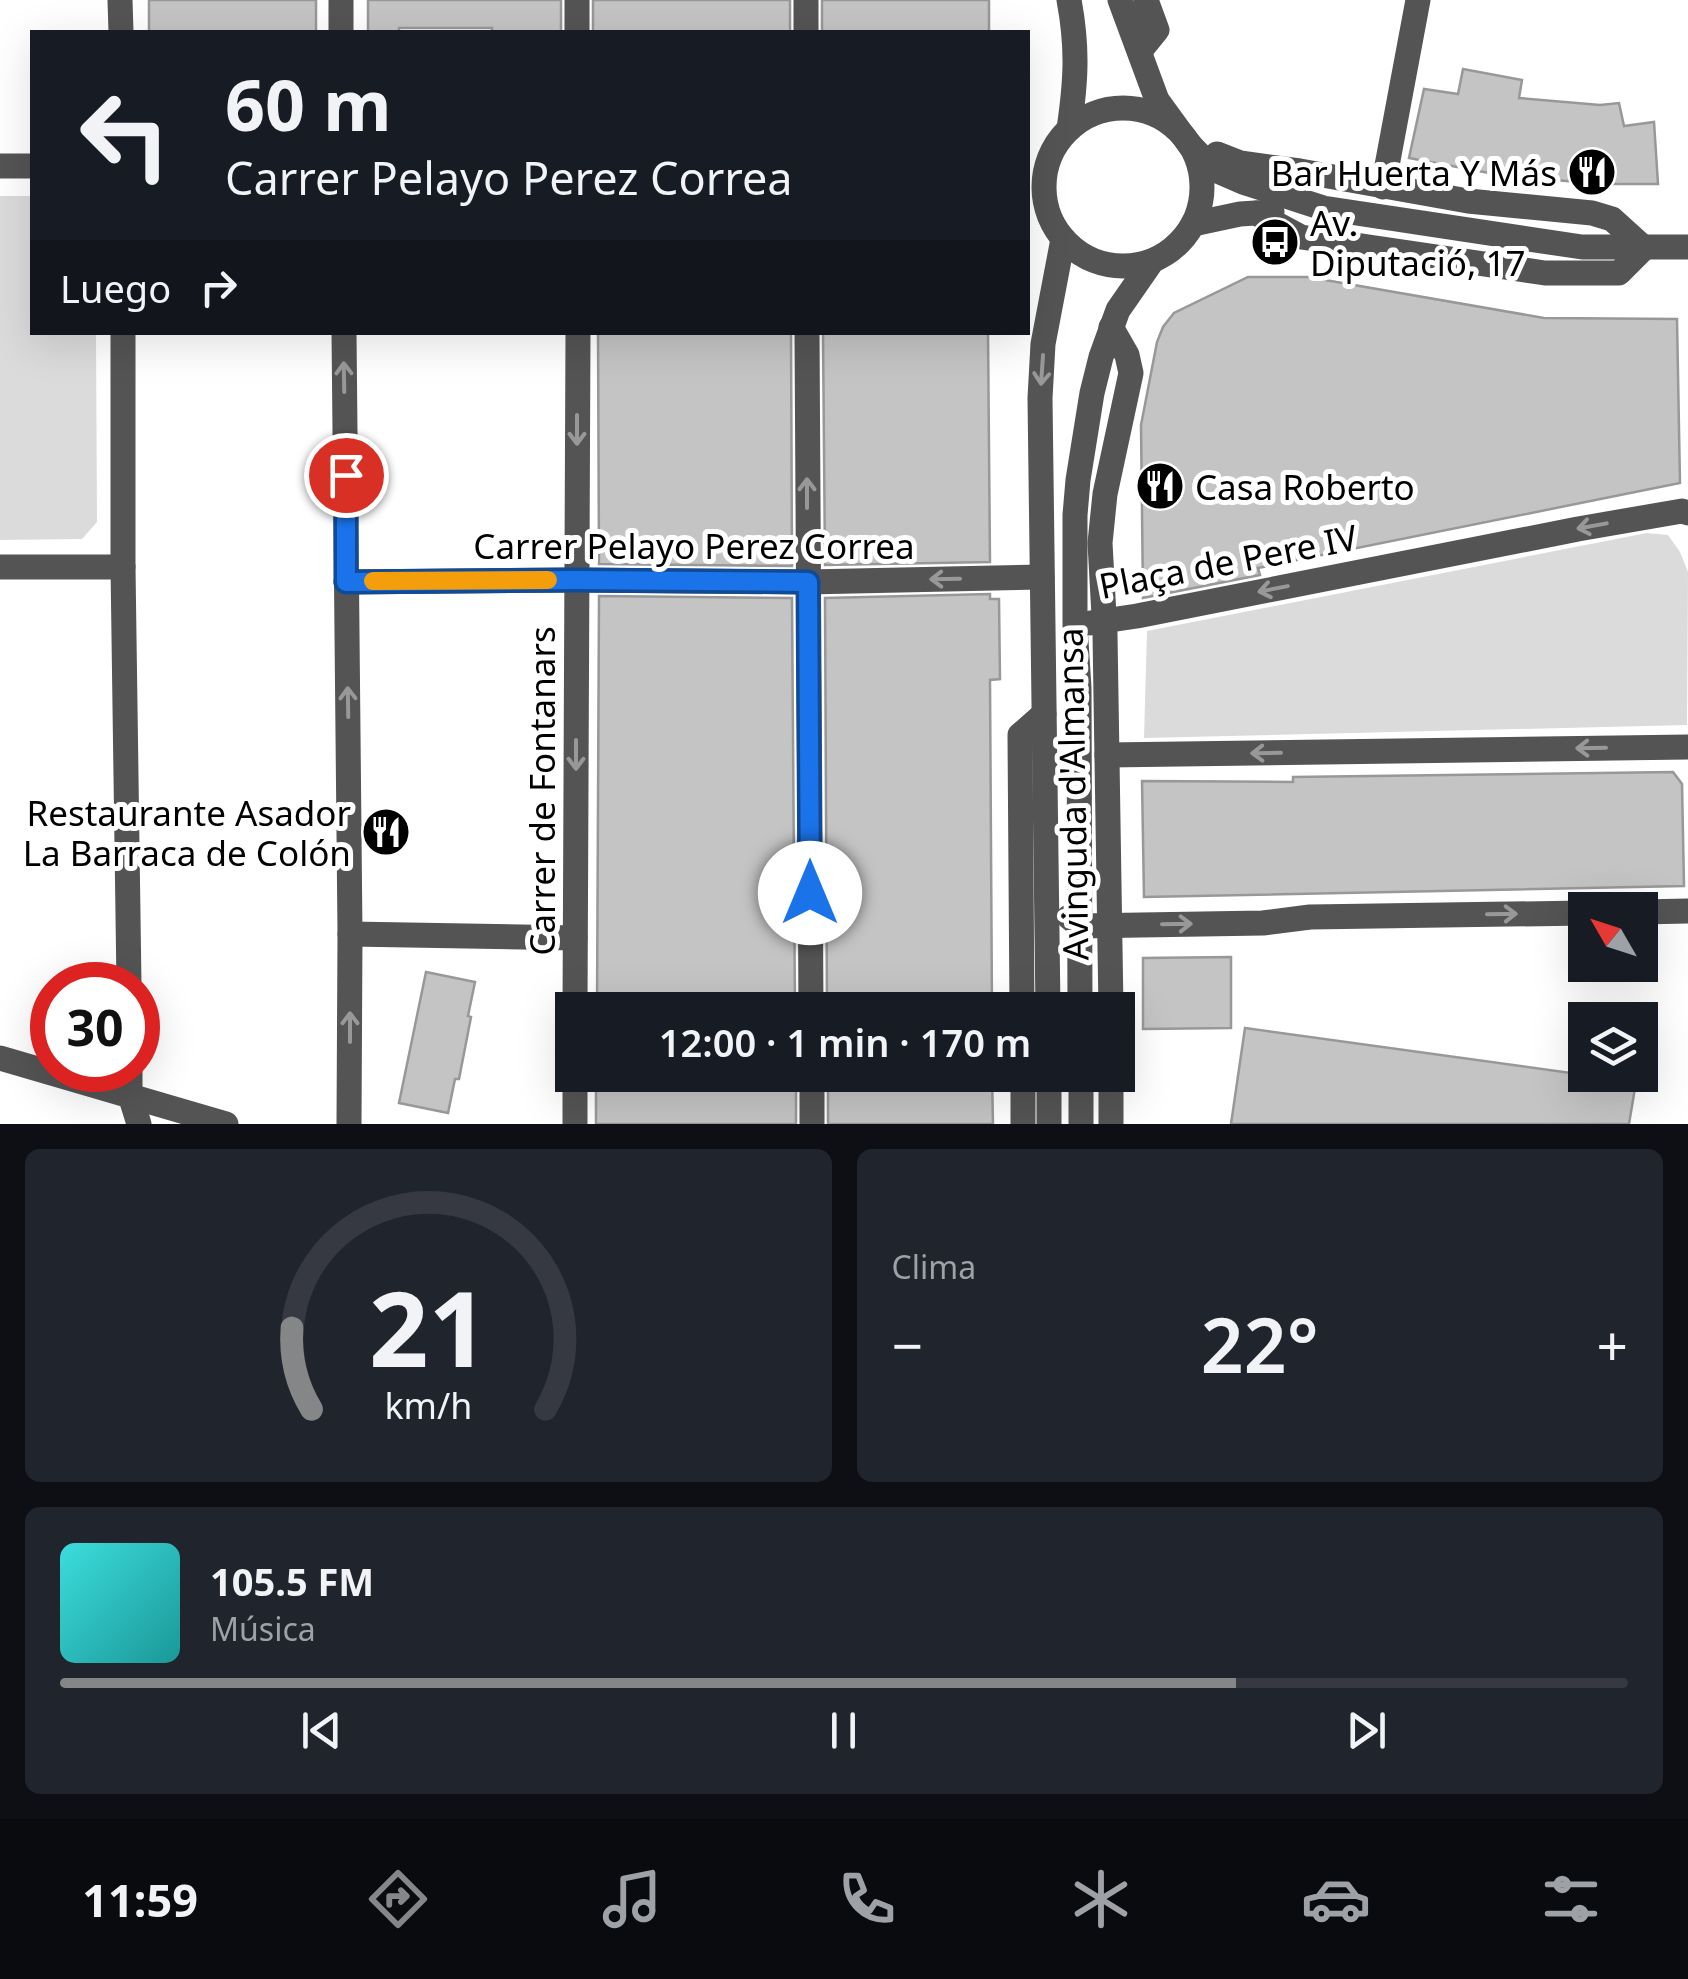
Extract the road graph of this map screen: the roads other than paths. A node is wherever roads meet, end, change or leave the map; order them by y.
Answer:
1 (120, 0) edge
2 (342, 0) edge
3 (577, 0) edge
4 (806, 0) edge
5 (1070, 0) edge
6 (1120, 0) edge
7 (1146, 0) edge
8 (1418, 0) edge
9 (121, 30) edge
10 (342, 30) edge
11 (578, 30) edge
12 (806, 30) edge
13 (1140, 51) junction
14 (1070, 128) junction
15 (1189, 144) junction
16 (1039, 156) edge
17 (0, 166) edge
18 (30, 166) edge
19 (1382, 187) junction
20 (1323, 208) junction
21 (1256, 213) junction
22 (1193, 224) junction
23 (1063, 239) junction
24 (1644, 248) junction
25 (1679, 248) edge
26 (1152, 261) junction
27 (1112, 327) junction
28 (123, 335) edge
29 (344, 335) edge
30 (578, 335) edge
31 (807, 335) edge
32 (1688, 513) edge
33 (123, 567) junction
34 (0, 568) edge
35 (1042, 577) junction
36 (1100, 577) junction
37 (576, 580) junction
38 (346, 582) junction
39 (808, 582) junction
40 (1105, 620) junction
41 (1075, 625) junction
42 (1044, 714) junction
43 (1046, 742) junction
44 (1688, 747) edge
45 (1107, 755) junction
46 (1688, 911) edge
47 (1568, 912) edge
48 (1658, 912) edge
49 (1110, 925) junction
50 (1080, 926) junction
51 (350, 934) junction
52 (575, 938) junction
53 (129, 962) edge
54 (575, 992) edge
55 (811, 992) edge
56 (1022, 992) edge
57 (1048, 992) edge
58 (1080, 992) edge
59 (1110, 992) edge
60 (0, 1058) edge
61 (30, 1064) edge
62 (132, 1092) edge
63 (151, 1092) edge
64 (575, 1092) edge
65 (812, 1092) edge
66 (1023, 1092) edge
67 (1049, 1092) edge
68 (1080, 1092) edge
69 (1111, 1092) edge
70 (139, 1124) edge
71 (226, 1124) edge
72 (349, 1124) edge
73 (575, 1124) edge
74 (812, 1124) edge
75 (1024, 1124) edge
76 (1050, 1124) edge
77 (1081, 1124) edge
78 (1112, 1124) edge

1 - 9 street
2 - 10 street
3 - 11 street
4 - 12 street
5 - 14 street
6 - 13 street
7 - 13 street
8 - 19 street
13 - 15 street
14 - 15 street
14 - 16 street
15 - 19 street
15 - 20 street
15 - 22 street
16 - 23 street
17 - 18 street
19 - 24 street
20 - 21 street
20 - 24 street
21 - 22 street
21 - 24 street
22 - 26 street
23 - 26 street
23 -> 35 street, Avinguda d'Almansa
24 - 25 street
26 - 27 street, Avinguda d'Almansa
27 - 36 street, Avinguda d'Almansa
27 - 41 street, Avinguda d'Almansa
28 - 33 street
38 -> 29 street
30 -> 37 street, Carrer de Fontanars
39 -> 31 street
32 -> 40 street, Plaça de Pere IV
33 - 34 street
33 - 53 street
35 -> 39 street, Carrer Pelayo Perez Correa
35 - 42 street, Avinguda d'Almansa
36 - 40 street, Avinguda d'Almansa
36 - 41 street, Avinguda d'Almansa
37 - 38 street, Carrer Pelayo Perez Correa
37 - 39 street, Carrer Pelayo Perez Correa
37 -> 52 street, Carrer de Fontanars
51 -> 38 street
39 - 55 street
40 - 41 street, Plaça de Pere IV
40 - 45 street, Avinguda d'Almansa
41 - 50 street, Avinguda d'Almansa
42 - 43 street, Avinguda d'Almansa
42 - 56 street, Avinguda d'Almansa
43 - 50 street
43 - 57 street, Avinguda d'Almansa
44 -> 45 street
45 - 49 street, Avinguda d'Almansa
46 - 48 street
49 -> 47 street
49 - 50 street
49 - 59 street, Avinguda d'Almansa
50 - 58 street, Avinguda d'Almansa
51 - 52 street
72 -> 51 street
52 - 54 street, Carrer de Fontanars
60 - 61 street
62 - 70 street
63 - 71 street
64 - 73 street
65 - 74 street
66 - 75 street
67 - 76 street
68 - 77 street
69 - 78 street

